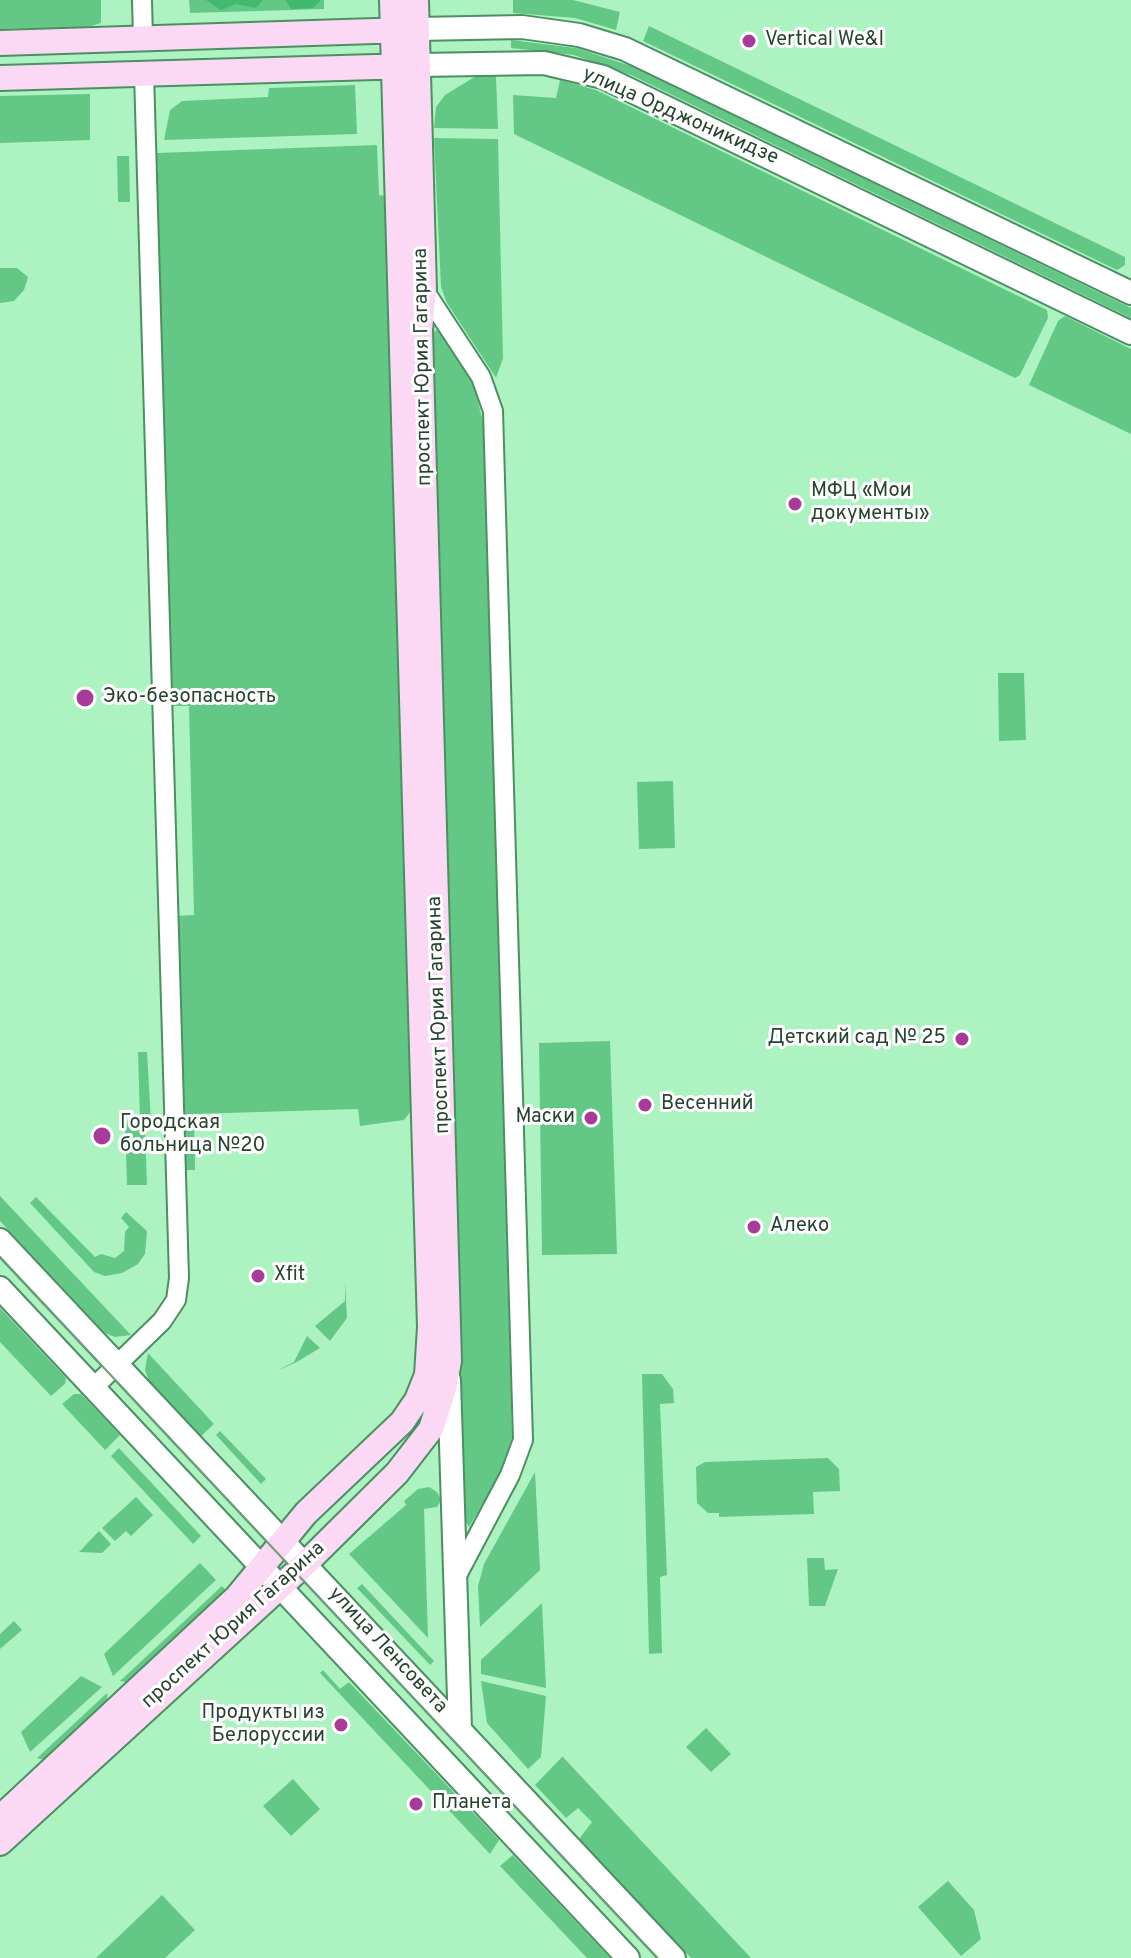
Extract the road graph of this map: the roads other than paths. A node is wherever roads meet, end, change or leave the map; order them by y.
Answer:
1 (142, 0) edge
2 (392, 0) edge
3 (416, 0) edge
4 (405, 30) junction
5 (143, 38) junction
6 (0, 43) edge
7 (406, 66) junction
8 (144, 73) junction
9 (0, 78) edge
10 (424, 290) junction
11 (1131, 293) edge
12 (1131, 333) edge
13 (0, 1240) edge
14 (0, 1288) edge
15 (449, 1361) junction
16 (117, 1365) junction
17 (94, 1387) junction
18 (282, 1540) junction
19 (305, 1564) junction
20 (261, 1566) junction
21 (455, 1579) junction
22 (280, 1586) junction
23 (460, 1730) junction
24 (436, 1753) junction
25 (0, 1818) edge
26 (0, 1843) edge
27 (628, 1958) edge
28 (674, 1958) edge

1 - 5 street
2 - 4 main road, проспект Юрия Гагарина
3 - 4 main road, проспект Юрия Гагарина
4 - 5 main road, улица Орджоникидзе
4 - 7 main road, проспект Юрия Гагарина
4 - 11 street, улица Орджоникидзе
5 - 6 main road, улица Орджоникидзе
7 - 8 main road, улица Орджоникидзе
7 - 10 main road, проспект Юрия Гагарина
7 - 12 street, улица Орджоникидзе
7 - 18 main road, проспект Юрия Гагарина
8 - 9 main road, улица Орджоникидзе
8 - 16 street
10 - 15 main road, проспект Юрия Гагарина
10 - 21 street
13 - 16 street, улица Ленсовета
14 - 17 street, улица Ленсовета
15 - 19 main road, проспект Юрия Гагарина
15 - 21 street
16 - 17 street
16 - 18 street, улица Ленсовета
17 - 20 street, улица Ленсовета
18 - 19 street, улица Ленсовета
18 - 20 main road, проспект Юрия Гагарина
19 - 22 main road, проспект Юрия Гагарина
19 - 23 street, улица Ленсовета
20 - 22 street, улица Ленсовета
20 - 25 main road, проспект Юрия Гагарина
21 - 23 street
22 - 24 street, улица Ленсовета
22 - 26 main road, проспект Юрия Гагарина
23 - 24 street
23 - 28 street, улица Ленсовета
24 - 27 street, улица Ленсовета

